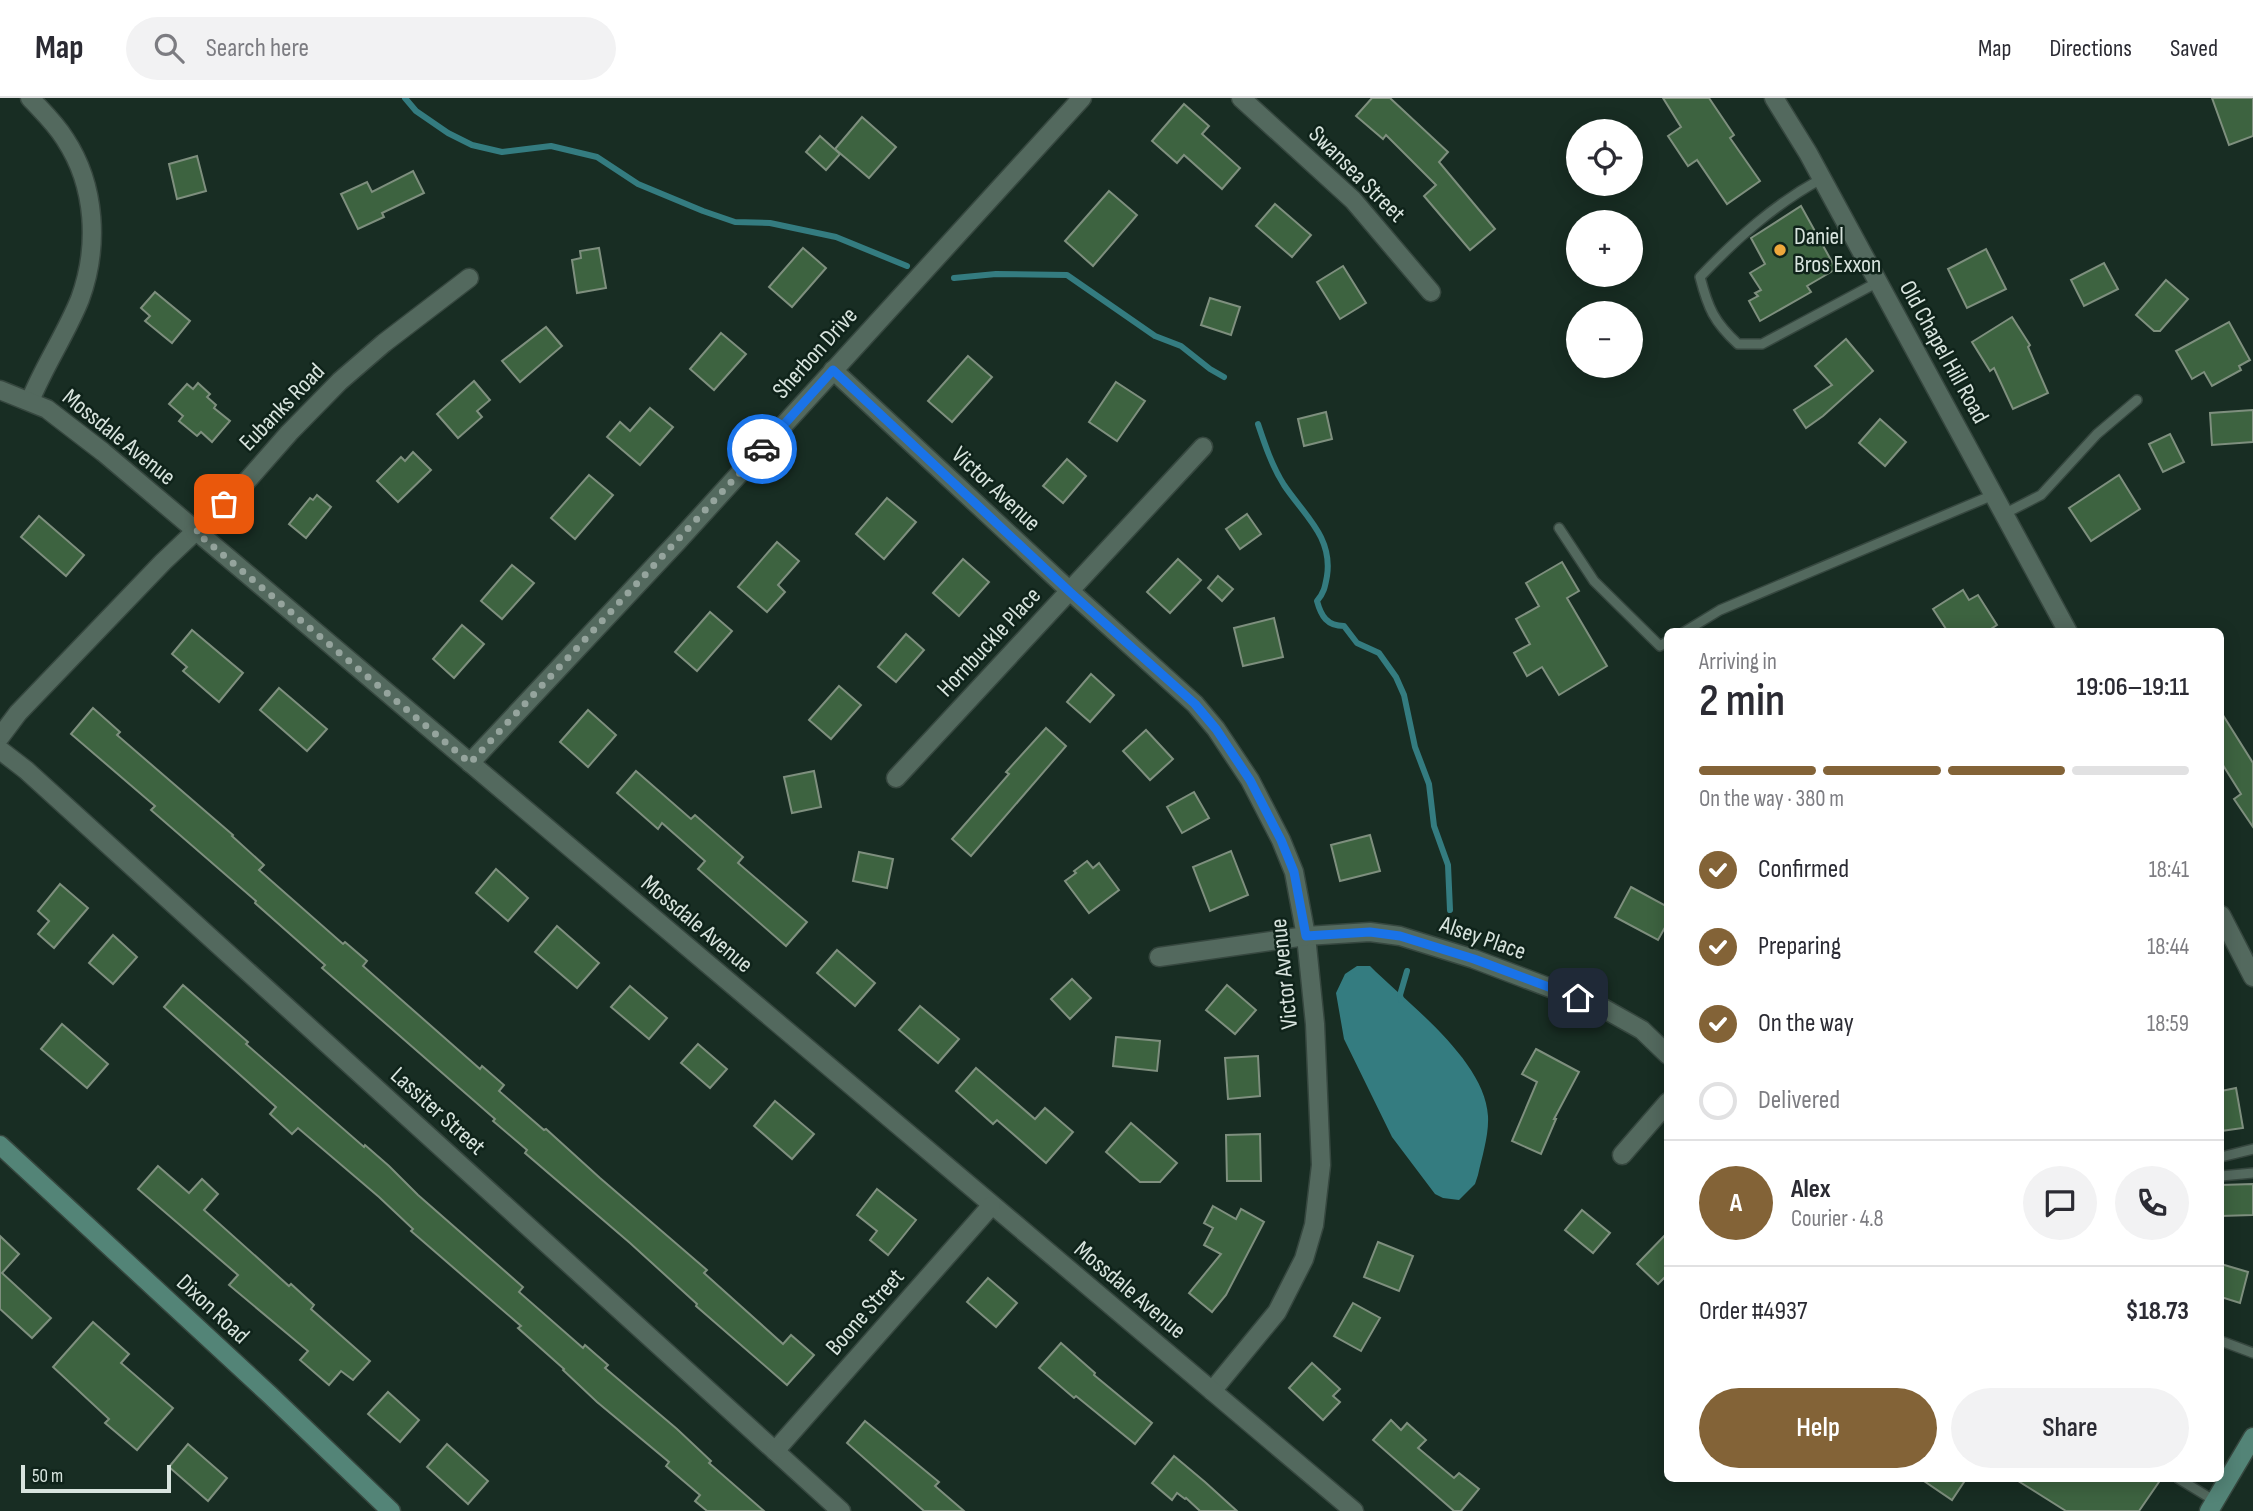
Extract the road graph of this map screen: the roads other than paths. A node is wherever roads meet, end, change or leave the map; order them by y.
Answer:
1 (30, 98) edge
2 (1082, 98) edge
3 (1241, 98) edge
4 (1774, 98) edge
5 (1821, 178) junction
6 (469, 278) dead end
7 (1878, 282) junction
8 (1431, 292) dead end
9 (833, 370) junction
10 (0, 390) edge
11 (2137, 400) dead end
12 (30, 401) junction
13 (1203, 447) dead end
14 (1993, 495) junction
15 (2004, 514) junction
16 (1559, 528) dead end
17 (196, 532) junction
18 (1070, 592) junction
19 (1691, 628) edge
20 (2066, 628) edge
21 (1664, 644) edge
22 (0, 737) edge
23 (0, 750) edge
24 (470, 763) junction
25 (896, 778) dead end
26 (1306, 936) junction
27 (2226, 938) edge
28 (1159, 957) dead end
29 (2253, 977) edge
30 (1664, 1051) edge
31 (1664, 1107) edge
32 (0, 1145) edge
33 (2253, 1149) edge
34 (1622, 1156) dead end
35 (2224, 1156) edge
36 (2253, 1173) edge
37 (2224, 1176) edge
38 (991, 1206) junction
39 (2224, 1342) edge
40 (2253, 1353) edge
41 (1212, 1391) junction
42 (2253, 1437) edge
43 (775, 1451) junction
44 (2183, 1482) edge
45 (2212, 1506) edge
46 (391, 1511) edge
47 (841, 1511) edge
48 (1354, 1511) edge

1 - 12 street
2 - 9 street, Sherbon Drive
3 - 8 street, Swansea Street
4 - 5 street, Old Chapel Hill Road
5 - 7 street, Old Chapel Hill Road
5 - 7 lane
6 - 17 street, Eubanks Road
7 - 14 street, Old Chapel Hill Road
9 - 18 street, Victor Avenue
9 - 24 street, Sherbon Drive
10 - 12 street, Mossdale Avenue
11 - 15 lane
12 - 17 street, Mossdale Avenue
13 - 18 street, Hornbuckle Place
14 - 15 street, Old Chapel Hill Road
14 - 19 lane
15 - 20 street, Old Chapel Hill Road
16 - 21 lane
17 - 22 street, Eubanks Road
17 - 24 street, Mossdale Avenue
18 - 25 street, Hornbuckle Place
18 - 26 street, Victor Avenue
23 - 43 street, Lassiter Street
24 - 38 street, Mossdale Avenue
26 - 28 street, Alsey Place
26 - 30 street, Alsey Place
26 - 41 street, Victor Avenue
27 - 29 street
31 - 34 street
32 - 46 street, Dixon Road
33 - 35 lane
36 - 37 lane
38 - 41 street, Mossdale Avenue
38 - 43 street, Boone Street
39 - 40 lane
41 - 48 street, Mossdale Avenue
42 - 45 street
43 - 47 street, Lassiter Street
44 - 45 lane

